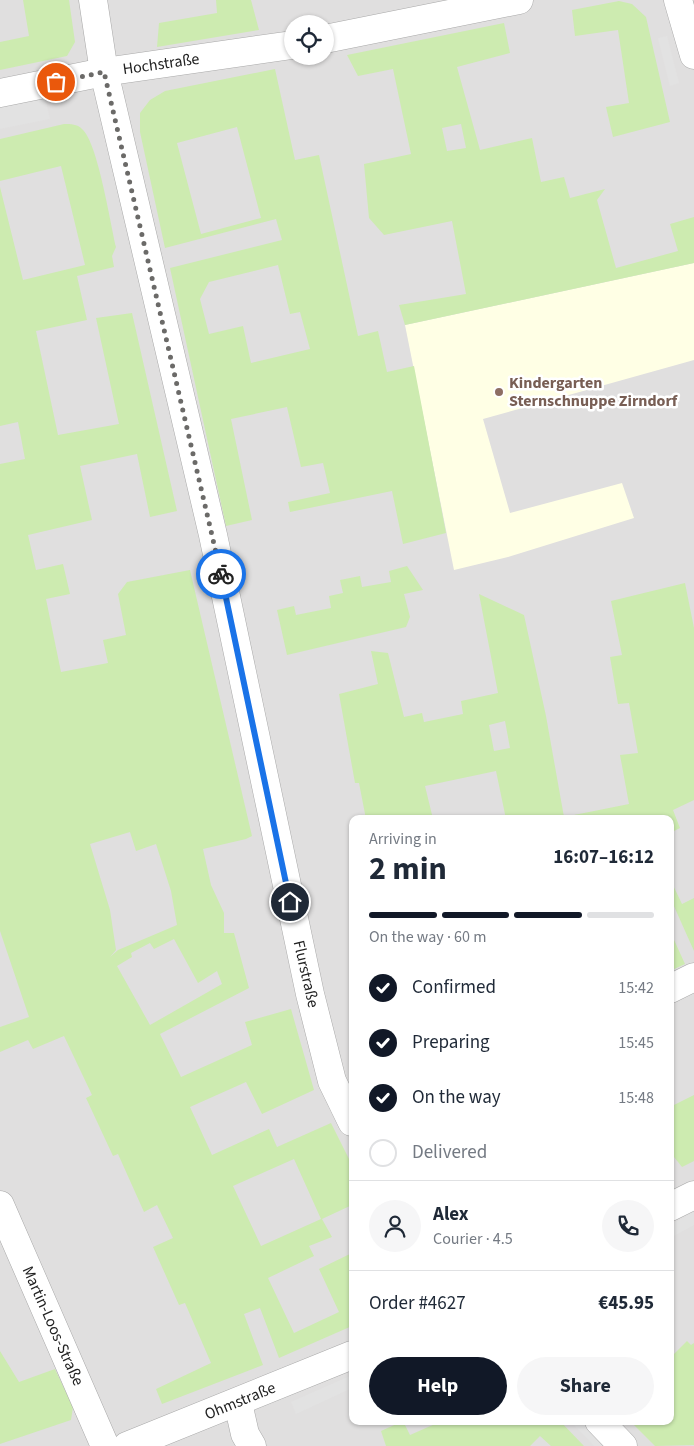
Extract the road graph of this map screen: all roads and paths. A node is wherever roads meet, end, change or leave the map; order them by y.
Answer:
1 (93, 0) edge
2 (519, 0) edge
3 (678, 0) edge
4 (334, 37) edge
5 (284, 46) edge
6 (694, 56) edge
7 (104, 72) junction
8 (0, 93) edge
9 (694, 977) edge
10 (674, 987) edge
11 (349, 1116) edge
12 (694, 1195) edge
13 (0, 1205) edge
14 (674, 1205) edge
15 (349, 1356) edge
16 (238, 1403) junction
17 (603, 1425) edge
18 (105, 1446) edge
19 (127, 1446) edge
20 (252, 1446) edge
21 (623, 1446) edge

1 - 7 street, Flurstraße
2 - 4 street
3 - 6 street
5 - 7 street, Hochstraße
7 - 8 street, Hochstraße
7 - 11 street, Flurstraße
9 - 10 street
12 - 14 street
13 - 18 street, Martin-Loos-Straße
15 - 16 street, Ohmstraße
16 - 19 street, Ohmstraße
16 - 20 street
17 - 21 street

